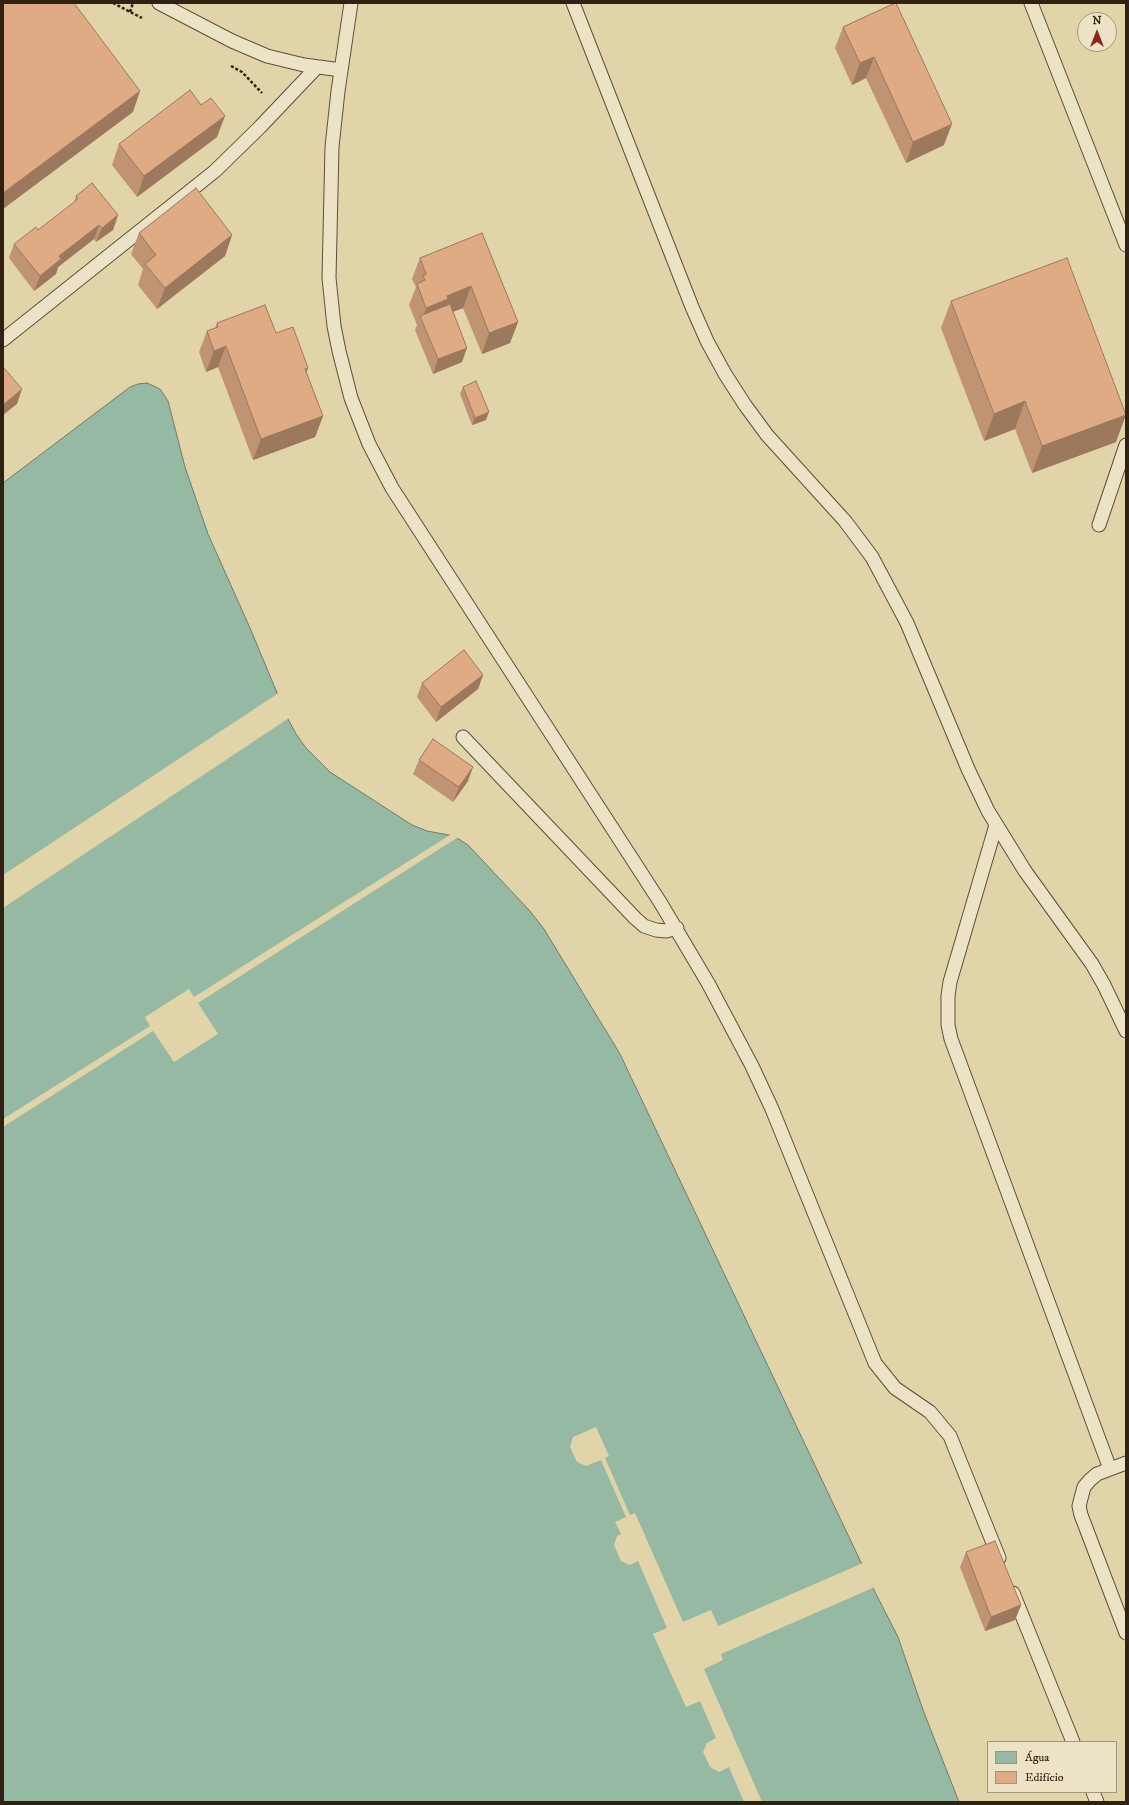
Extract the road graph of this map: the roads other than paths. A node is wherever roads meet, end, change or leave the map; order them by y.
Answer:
1 (159, 3) edge
2 (351, 3) edge
3 (573, 3) edge
4 (1031, 3) edge
5 (317, 67) junction
6 (341, 70) junction
7 (1126, 245) edge
8 (3, 340) edge
9 (1126, 445) edge
10 (1099, 525) dead end
11 (463, 737) dead end
12 (996, 825) junction
13 (677, 928) junction
14 (1126, 1031) edge
15 (1126, 1463) edge
16 (1110, 1469) junction
17 (1126, 1633) edge
18 (1073, 1741) edge

1 - 5 lane
2 - 6 lane
3 - 12 lane
4 - 7 lane
5 - 6 lane
5 - 8 lane
6 - 13 lane
9 - 10 lane
11 - 13 lane
12 - 14 lane
12 - 16 lane
13 - 18 lane
15 - 16 lane
16 - 17 lane

